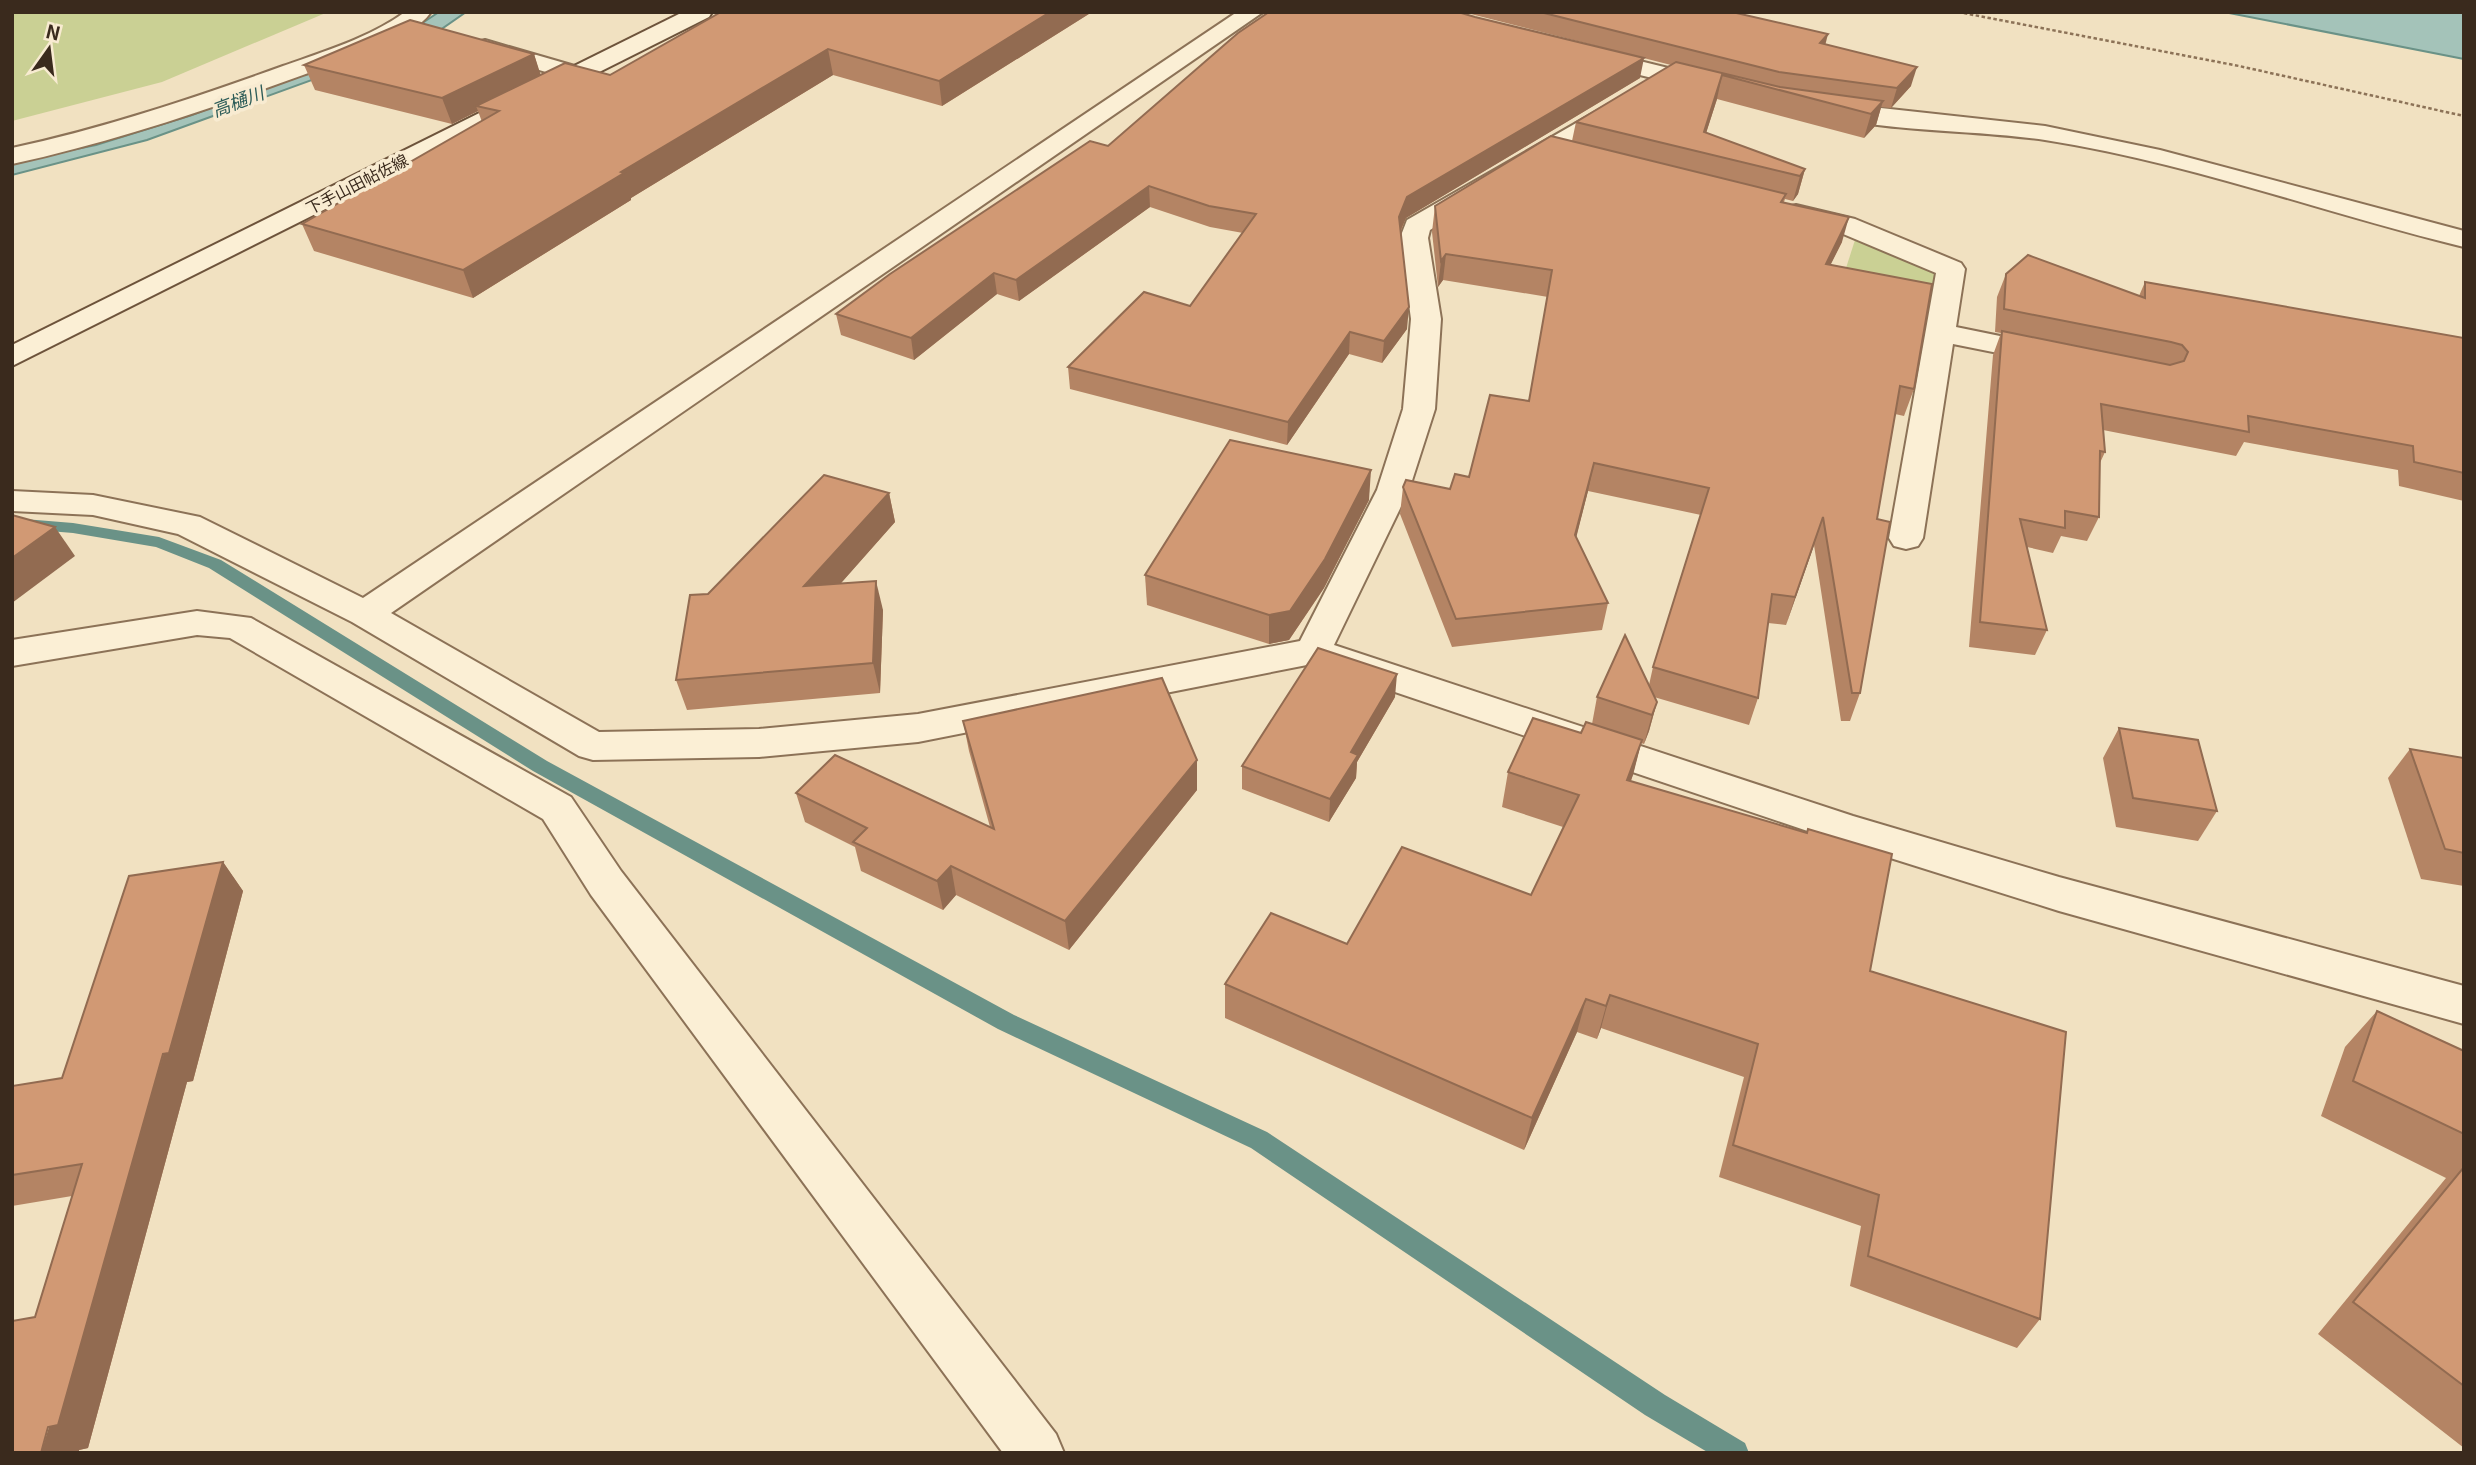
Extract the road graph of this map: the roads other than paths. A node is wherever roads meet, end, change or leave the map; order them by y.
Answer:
1 (701, 12) edge
2 (1252, 12) edge
3 (418, 23) edge
4 (464, 40) edge
5 (1575, 52) edge
6 (577, 74) junction
7 (1667, 75) junction
8 (1734, 91) edge
9 (1801, 105) edge
10 (1546, 150) junction
11 (12, 156) edge
12 (1587, 161) edge
13 (1764, 205) edge
14 (2464, 239) edge
15 (1940, 333) junction
16 (12, 356) edge
17 (2077, 360) edge
18 (12, 501) edge
19 (1906, 538) dead end
20 (365, 614) junction
21 (1313, 652) junction
22 (12, 653) edge
23 (2464, 1005) edge
24 (1037, 1453) edge

1 - 6 street, 下手山田帖佐線
2 - 20 street
3 - 11 street
4 - 6 street
5 - 7 street
6 - 16 street, 下手山田帖佐線
7 - 8 street
7 - 10 street
9 - 14 street
10 - 12 street
10 - 21 street
13 - 15 street
15 - 17 street
15 - 19 street
18 - 20 street
20 - 21 street
21 - 23 street
22 - 24 street

